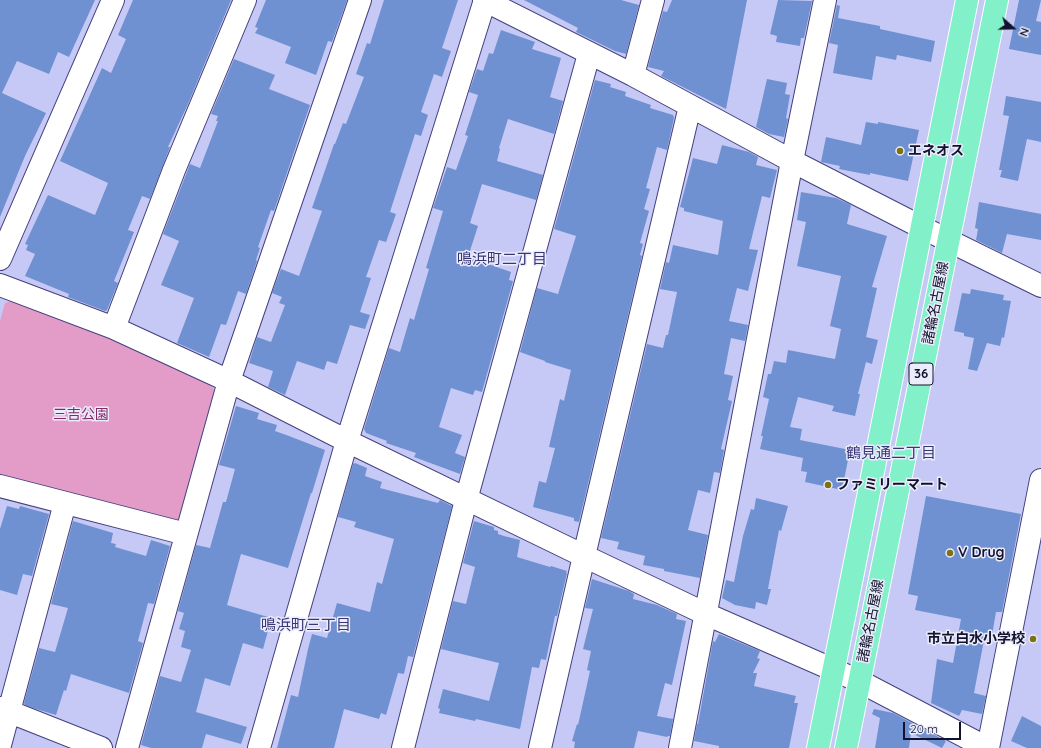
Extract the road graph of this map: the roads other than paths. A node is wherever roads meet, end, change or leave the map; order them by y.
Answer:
1 (113, 0) edge
2 (245, 0) edge
3 (360, 0) edge
4 (485, 0) edge
5 (653, 0) edge
6 (825, 0) edge
7 (967, 0) edge
8 (997, 0) edge
9 (589, 54) junction
10 (633, 75) junction
11 (690, 106) junction
12 (792, 161) junction
13 (921, 227) junction
14 (948, 241) junction
15 (0, 259) edge
16 (0, 285) edge
17 (1041, 286) edge
18 (114, 328) junction
19 (229, 381) junction
20 (346, 441) junction
21 (1041, 480) edge
22 (0, 486) edge
23 (466, 500) junction
24 (64, 503) junction
25 (186, 534) junction
26 (584, 556) junction
27 (706, 614) junction
28 (834, 671) junction
29 (859, 681) junction
30 (4, 710) edge
31 (0, 745) edge
32 (101, 748) edge
33 (127, 748) edge
34 (259, 748) edge
35 (403, 748) edge
36 (540, 748) edge
37 (680, 748) edge
38 (818, 748) edge
39 (846, 748) edge
40 (987, 748) edge

1 - 15 street
2 - 18 street
3 - 19 street
4 - 9 street
4 - 20 street
5 - 10 street
6 - 12 street
7 - 13 main road, 諸輪名古屋線 / 36
8 - 14 main road, 諸輪名古屋線 / 36
9 - 10 street
9 - 23 street
10 - 11 street
11 - 12 street
11 - 26 street
12 - 13 street
12 - 27 street
13 - 14 street
13 - 28 main road, 諸輪名古屋線 / 36
14 - 17 street
14 - 29 main road, 諸輪名古屋線 / 36
16 - 18 street
18 - 19 street
19 - 20 street
19 - 25 street
20 - 23 street
20 - 34 street
21 - 40 street
22 - 24 street
23 - 26 street
23 - 35 street
24 - 25 street
24 - 30 street
25 - 33 street
26 - 27 street
26 - 36 street
27 - 28 street
27 - 37 street
28 - 29 street
28 - 38 main road, 諸輪名古屋線 / 36
29 - 39 main road, 諸輪名古屋線 / 36
29 - 40 street
30 - 31 street
30 - 32 street

